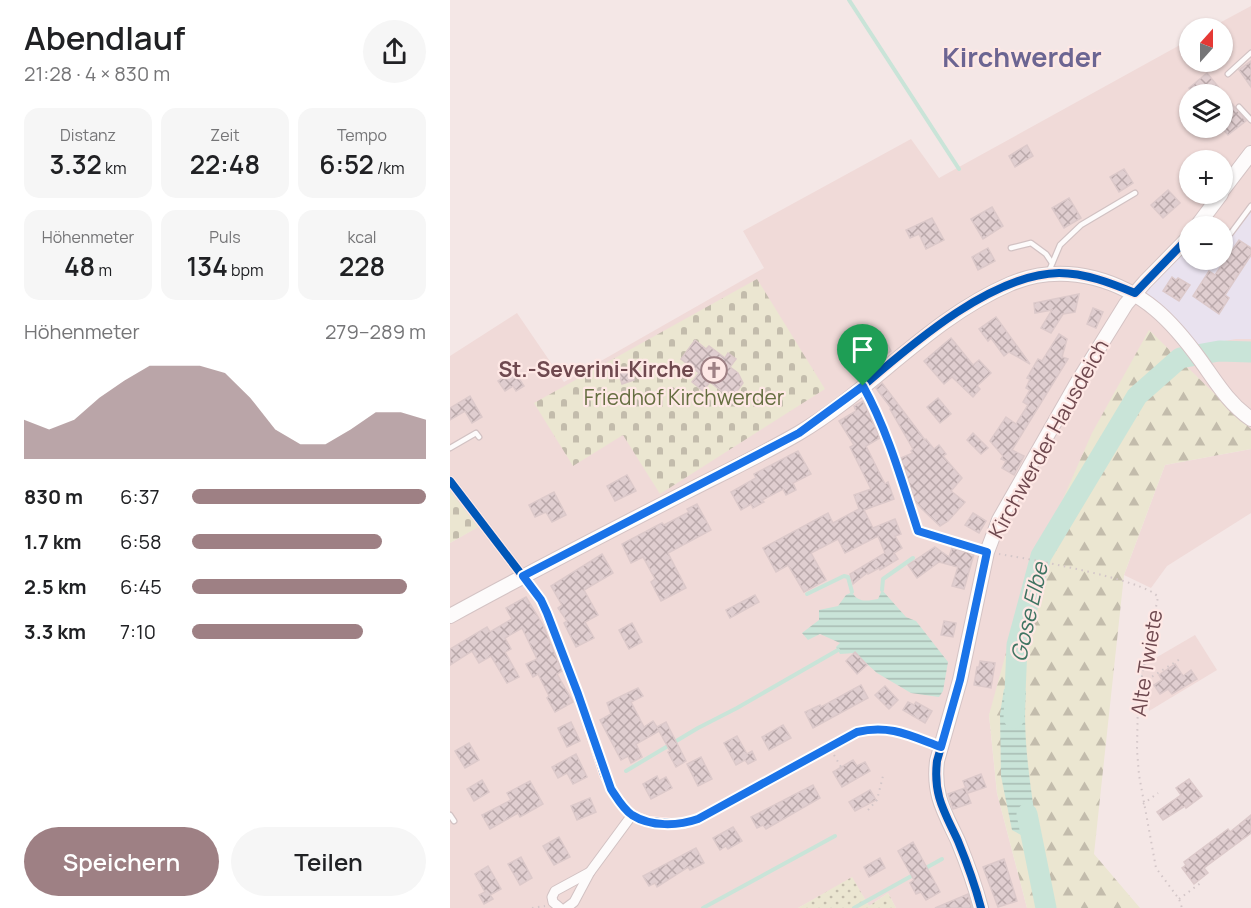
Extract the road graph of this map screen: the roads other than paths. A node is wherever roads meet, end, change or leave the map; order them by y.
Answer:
1 (1251, 53) edge
2 (1227, 74) dead end
3 (1239, 107) dead end
4 (1251, 120) edge
5 (1251, 153) edge
6 (1233, 177) edge
7 (1135, 193) dead end
8 (1251, 206) edge
9 (1233, 230) edge
10 (1179, 247) edge
11 (1011, 248) dead end
12 (1050, 268) junction
13 (1135, 293) junction
14 (863, 386) junction
15 (1251, 419) edge
16 (479, 437) dead end
17 (450, 448) edge
18 (450, 481) edge
19 (938, 537) road end
20 (523, 576) junction
21 (450, 616) edge
22 (941, 747) junction
23 (450, 815) edge
24 (632, 815) junction
25 (454, 821) dead end
26 (590, 872) junction
27 (560, 908) edge
28 (566, 908) edge
29 (981, 908) edge

1 - 2 lane
3 - 4 lane
5 - 6 main road
7 - 12 lane
8 - 9 lane
10 - 13 main road, Kirchwerder Hausdeich
11 - 12 lane
12 - 13 main road
12 - 14 main road
13 - 15 main road
13 - 22 main road, Kirchwerder Hausdeich
14 - 19 street
14 - 20 main road
16 - 17 lane
18 - 20 street
20 - 21 main road
20 - 24 street
22 - 24 street
22 - 29 main road, Kirchwerder Hausdeich
23 - 25 lane
24 - 26 street
26 - 27 street
26 - 28 street

